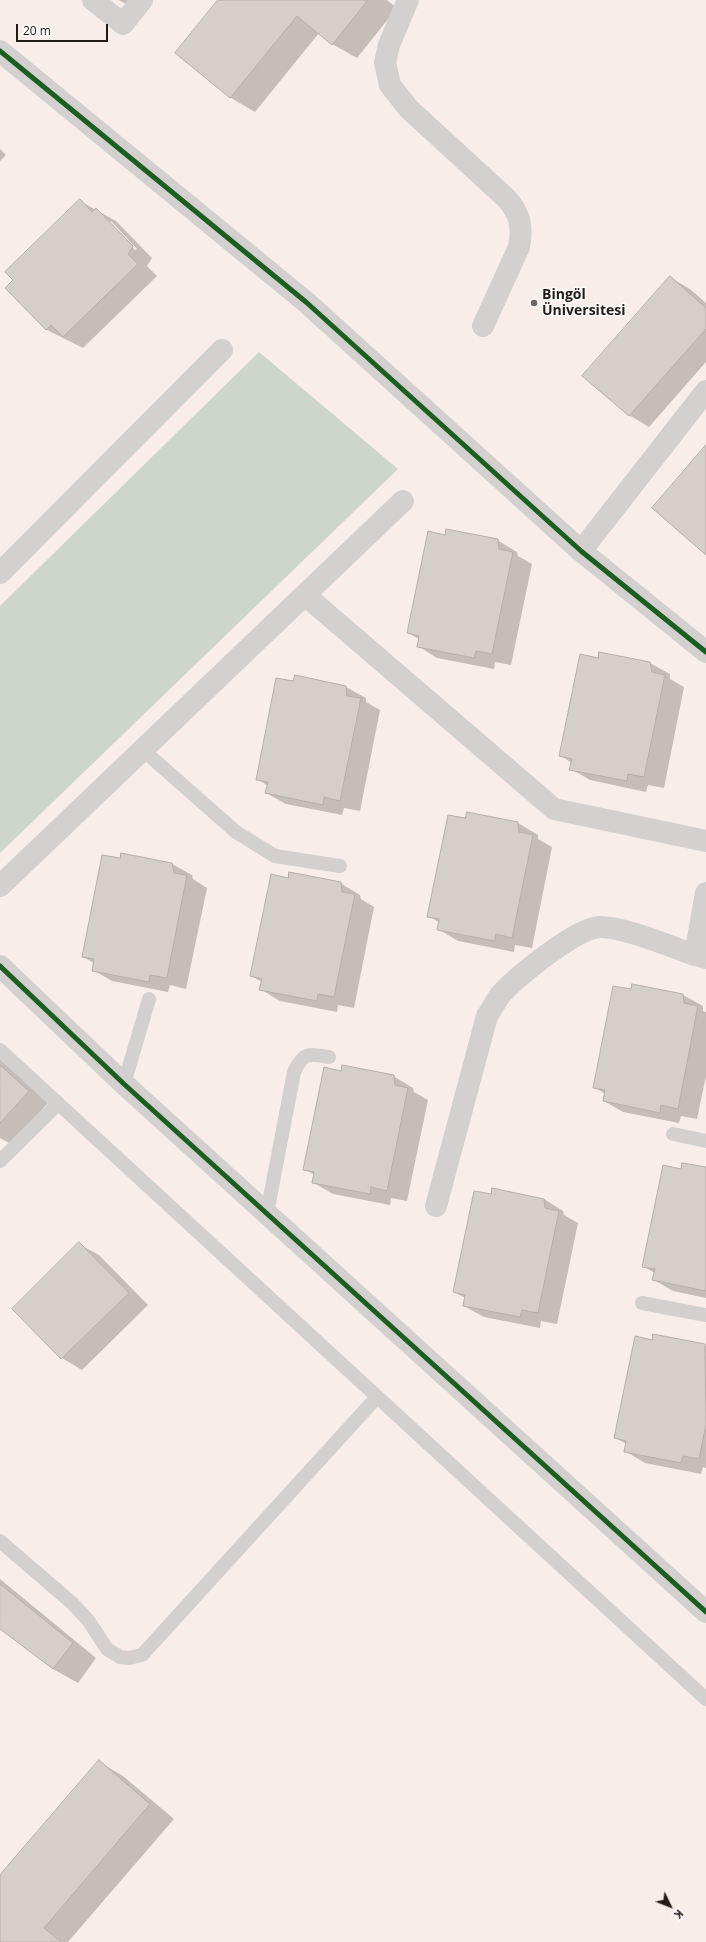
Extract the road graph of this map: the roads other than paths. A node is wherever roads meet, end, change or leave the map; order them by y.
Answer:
1 (93, 0) edge
2 (142, 0) edge
3 (408, 0) edge
4 (0, 51) edge
5 (483, 326) dead end
6 (222, 350) dead end
7 (706, 391) edge
8 (403, 501) dead end
9 (581, 551) junction
10 (0, 573) edge
11 (305, 595) junction
12 (706, 652) edge
13 (142, 750) junction
14 (706, 841) edge
15 (340, 866) dead end
16 (0, 886) edge
17 (706, 893) edge
18 (700, 956) edge
19 (0, 966) edge
20 (149, 999) dead end
21 (0, 1050) edge
22 (329, 1057) dead end
23 (124, 1084) junction
24 (58, 1104) junction
25 (673, 1134) dead end
26 (706, 1141) edge
27 (0, 1161) edge
28 (436, 1206) dead end
29 (266, 1213) junction
30 (642, 1303) dead end
31 (706, 1315) edge
32 (377, 1397) junction
33 (0, 1541) edge
34 (706, 1612) edge
35 (706, 1699) edge

1 - 2 street
3 - 5 street
4 - 9 street
6 - 10 street
7 - 9 street
8 - 11 street
9 - 12 street
11 - 13 street
11 - 14 street
13 - 15 lane
13 - 16 street
17 - 18 street
18 - 28 street
19 - 23 street
20 - 23 lane
21 - 24 lane
22 - 29 lane
23 - 29 street
24 - 27 lane
24 - 32 lane
25 - 26 lane
29 - 34 street
30 - 31 lane
32 - 33 lane
32 - 35 lane

